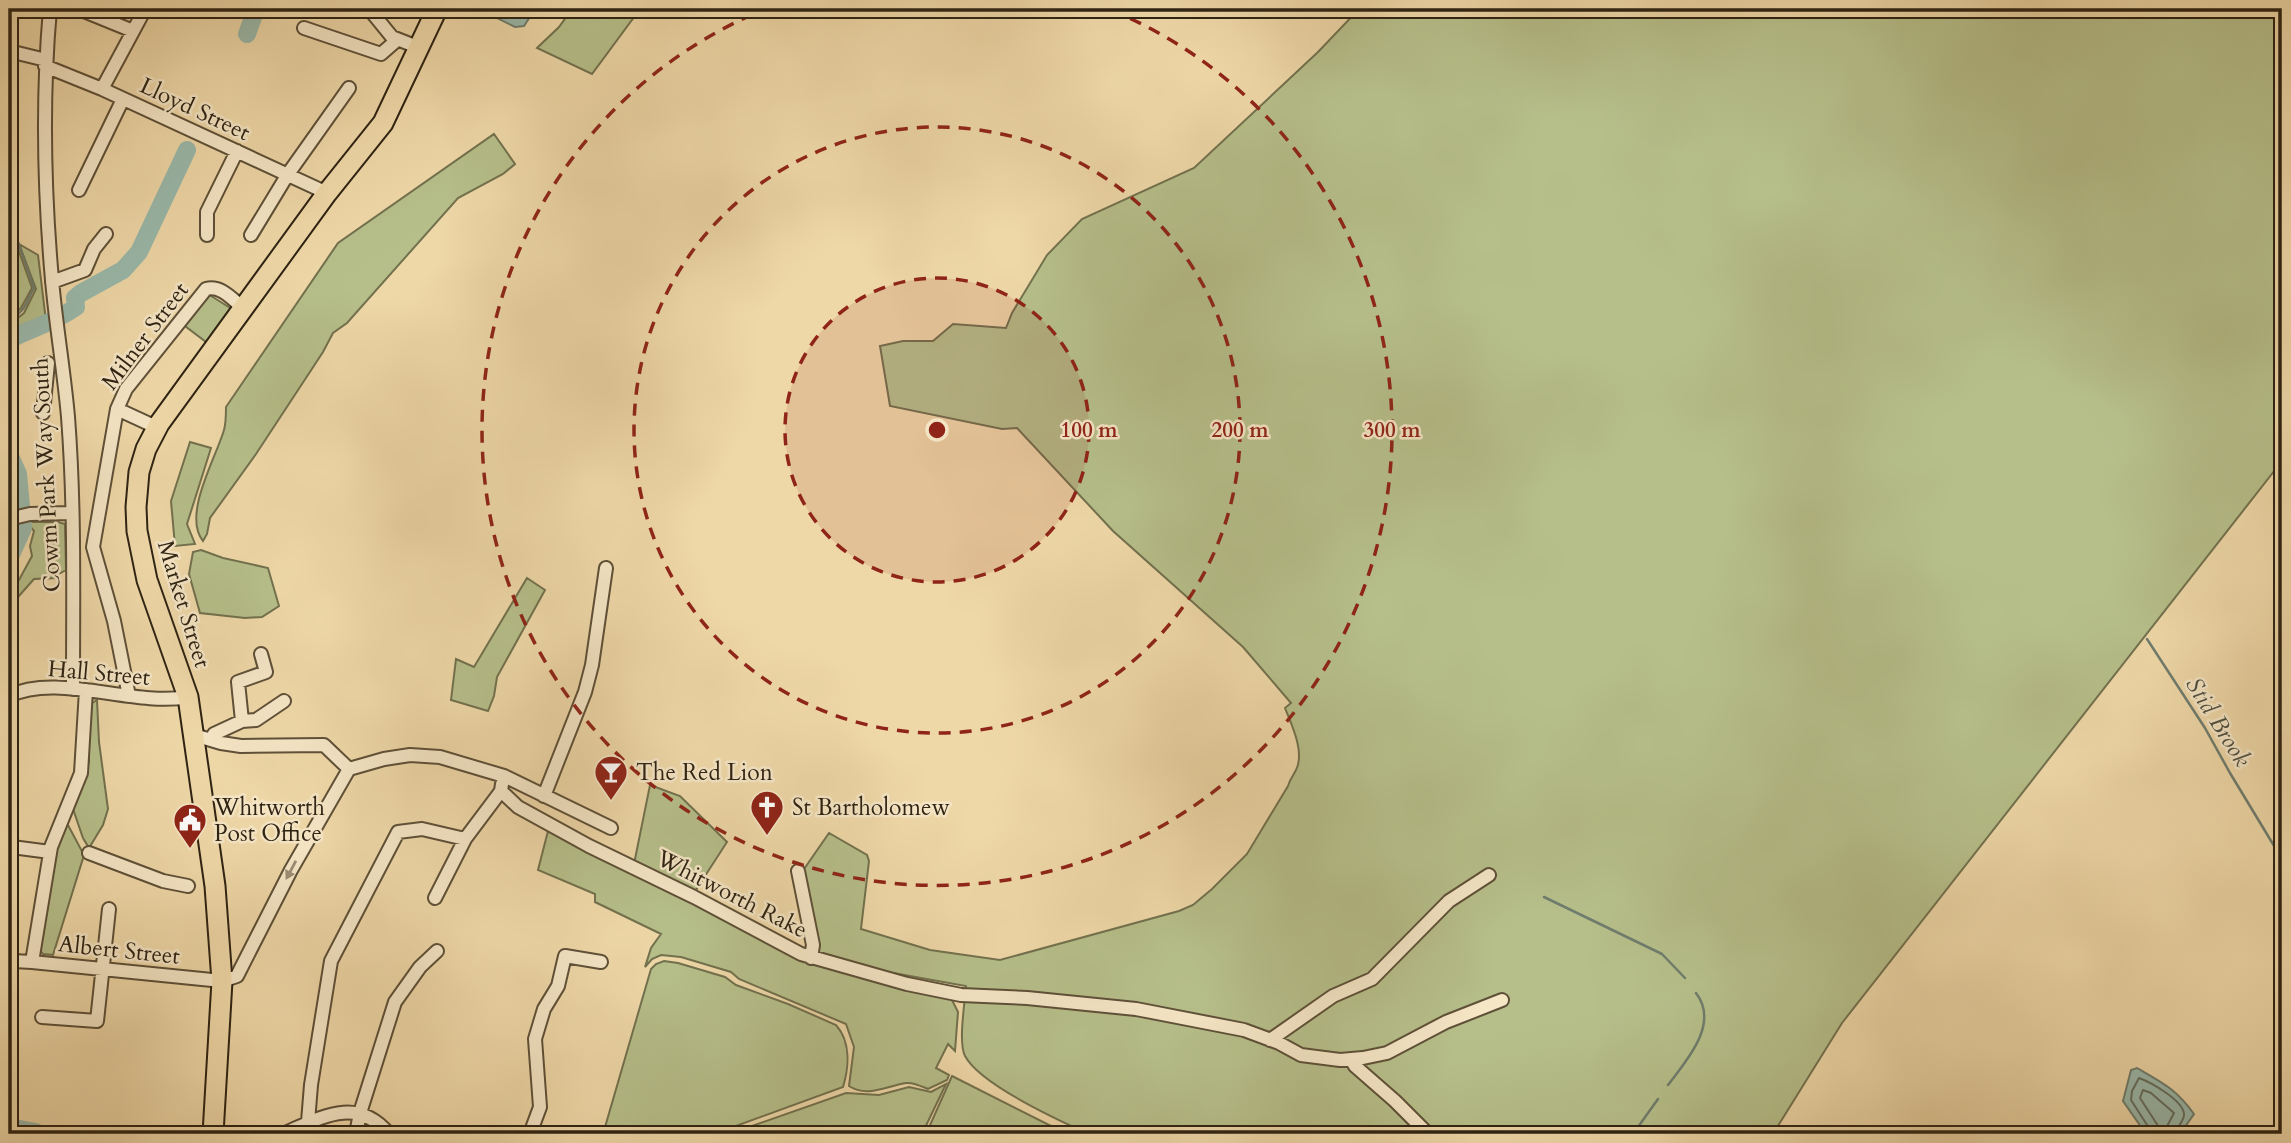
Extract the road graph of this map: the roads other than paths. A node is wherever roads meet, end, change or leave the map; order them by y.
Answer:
1 (50, 9) edge
2 (79, 9) edge
3 (145, 9) edge
4 (364, 9) edge
5 (437, 9) edge
6 (304, 28) dead end
7 (133, 31) junction
8 (397, 40) junction
9 (419, 48) junction
10 (9, 51) edge
11 (45, 63) junction
12 (349, 88) dead end
13 (102, 89) junction
14 (123, 99) junction
15 (237, 151) junction
16 (288, 174) junction
17 (79, 190) dead end
18 (327, 193) junction
19 (107, 234) dead end
20 (251, 235) dead end
21 (206, 236) dead end
22 (52, 282) junction
23 (243, 308) junction
24 (48, 363) dead end
25 (46, 389) junction
26 (66, 391) junction
27 (117, 409) junction
28 (43, 413) dead end
29 (156, 427) junction
30 (72, 513) junction
31 (12, 518) edge
32 (606, 568) dead end
33 (261, 654) dead end
34 (79, 689) junction
35 (9, 696) edge
36 (129, 696) junction
37 (187, 697) junction
38 (284, 701) dead end
39 (242, 721) junction
40 (202, 737) junction
41 (349, 769) junction
42 (503, 776) junction
43 (500, 791) junction
44 (544, 796) junction
45 (611, 828) dead end
46 (465, 839) junction
47 (12, 847) dead end
48 (50, 852) junction
49 (89, 853) dead end
50 (798, 871) dead end
51 (1489, 875) dead end
52 (188, 886) dead end
53 (435, 898) dead end
54 (109, 909) dead end
55 (437, 950) dead end
56 (811, 958) junction
57 (32, 962) junction
58 (601, 962) dead end
59 (11, 963) edge
60 (102, 970) junction
61 (222, 981) junction
62 (1502, 1000) dead end
63 (42, 1017) dead end
64 (1270, 1040) junction
65 (1350, 1059) junction
66 (360, 1113) junction
67 (308, 1128) edge
68 (213, 1134) edge
69 (283, 1134) edge
70 (356, 1134) edge
71 (389, 1134) edge
72 (530, 1134) edge
73 (1428, 1134) edge

1 - 11 street, Cowm Park Way South
2 - 7 street
3 - 7 street
4 - 8 street
5 - 9 main road, Market Street
6 - 8 street
7 - 13 street
8 - 9 street
9 - 18 main road, Market Street
10 - 11 street, Lloyd Street
11 - 13 street, Lloyd Street
11 - 22 street, Cowm Park Way South
12 - 16 street
13 - 14 street, Lloyd Street
14 - 15 street, Lloyd Street
14 - 17 street
15 - 16 street, Lloyd Street
15 - 21 street
16 - 18 street, Lloyd Street
16 - 20 street
18 - 23 main road, Market Street
19 - 22 street
22 - 26 street, Cowm Park Way South
23 - 27 street, Milner Street
23 - 29 main road, Market Street
24 - 25 street
25 - 26 street
25 - 28 street
26 - 30 street, Cowm Park Way South
27 - 29 street
27 - 36 street, Milner Street
29 - 37 main road, Market Street
30 - 31 street
30 - 34 street, Cowm Park Way South
32 - 44 street
33 - 39 street
34 - 35 street, Hall Street
34 - 36 street, Hall Street
34 - 48 street, Cowm Park Way South
36 - 37 street, Hall Street
37 - 40 main road, Market Street
38 - 39 street
39 - 40 street
40 - 41 street
40 - 61 main road, Market Street
41 - 42 street
41 -> 61 street
42 - 43 street
42 - 44 street
43 - 46 street
43 - 56 street, Whitworth Rake
44 - 45 street
46 - 53 street
46 - 67 street
47 - 48 street
48 - 57 street, Cowm Park Way South
49 - 52 street
50 - 56 street
51 - 64 street
54 - 60 street
55 - 66 street
56 - 64 street, Whitworth Rake
57 - 59 street, Albert Street
57 - 60 street, Albert Street
58 - 72 street
60 - 61 street, Albert Street
60 - 63 street
61 - 68 main road, Market Street
62 - 65 street, Whitworth Rake
64 - 65 street, Whitworth Rake
65 - 73 street
66 - 67 street
66 - 70 street
66 - 71 street
67 - 69 street

